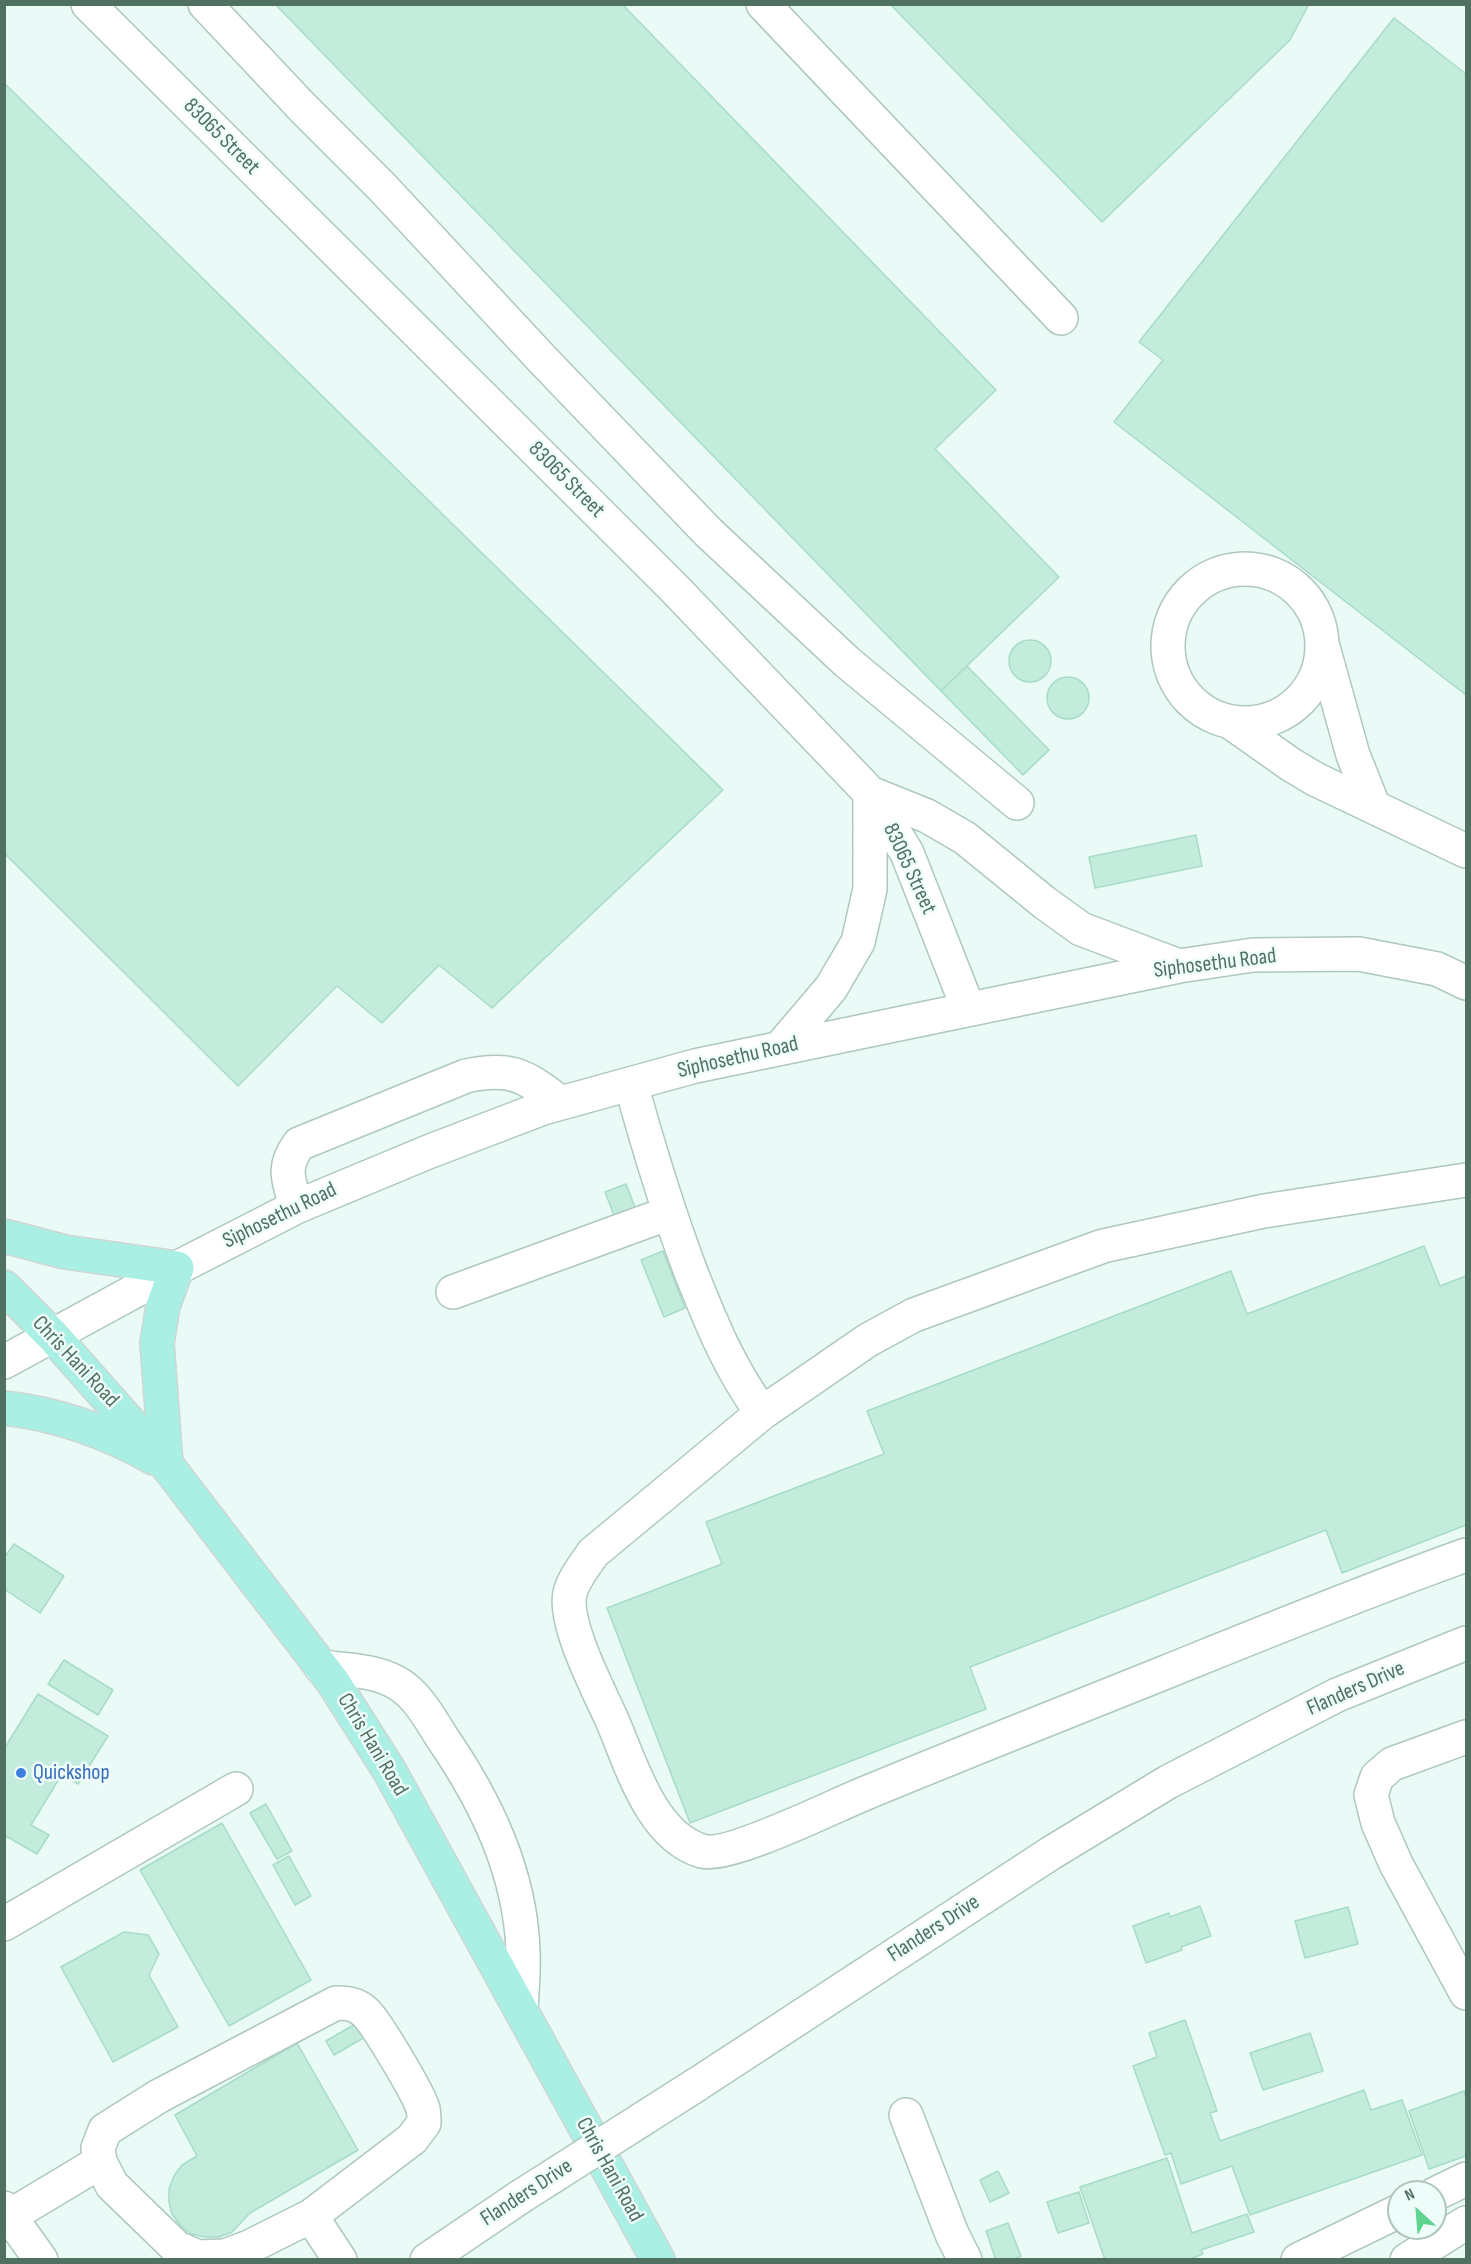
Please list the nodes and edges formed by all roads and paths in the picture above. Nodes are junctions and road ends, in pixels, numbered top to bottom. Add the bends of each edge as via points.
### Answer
1 (88, 4) edge
2 (205, 4) edge
3 (763, 4) edge
4 (1060, 318) dead end
5 (1323, 647) junction
6 (1232, 723) junction
7 (870, 793) junction
8 (1017, 803) dead end
9 (1372, 805) junction
10 (1467, 851) edge
11 (1179, 966) junction
12 (1467, 983) edge
13 (968, 1008) junction
14 (780, 1048) junction
15 (631, 1084) junction
16 (561, 1102) junction
17 (1467, 1180) edge
18 (296, 1207) junction
19 (669, 1213) junction
20 (4, 1236) edge
21 (177, 1268) junction
22 (4, 1287) edge
23 (453, 1292) dead end
24 (52, 1335) junction
25 (4, 1362) edge
26 (4, 1408) edge
27 (762, 1413) junction
28 (166, 1464) junction
29 (1467, 1555) edge
30 (1467, 1643) edge
31 (321, 1667) junction
32 (1467, 1737) edge
33 (236, 1789) dead end
34 (4, 1923) edge
35 (1458, 1960) edge
36 (1467, 1993) edge
37 (521, 2010) junction
38 (906, 2115) dead end
39 (100, 2162) junction
40 (1467, 2179) edge
41 (1447, 2188) edge
42 (7, 2212) edge
43 (311, 2216) junction
44 (1387, 2217) edge
45 (1467, 2223) edge
46 (37, 2258) edge
47 (340, 2259) edge
48 (427, 2259) edge
49 (658, 2259) edge
50 (965, 2259) edge
51 (1298, 2259) edge
52 (1407, 2259) edge

1 - 7 lane, 83065 Street via 674,587
2 - 8 lane via 708,531 848,662
3 - 4 lane
5 - 6 lane via 1320,669 1310,689 1295,705 1276,717 1255,723
5 - 6 lane via 1321,625 1312,605 1279,576 1258,569 1236,569 1195,586 1180,602 1171,622 1167,644 1170,666 1178,686 1193,704
5 - 9 lane via 1353,755
6 - 9 lane via 1315,779
7 - 11 lane via 927,816 965,838 1081,929
7 - 13 lane, 83065 Street via 907,853
7 - 14 lane via 870,889 858,942 831,988
9 - 10 lane
11 - 12 lane, Siphosethu Road via 1253,955 1359,954 1437,969
11 - 13 lane, Siphosethu Road
13 - 14 lane, Siphosethu Road
14 - 15 lane, Siphosethu Road
15 - 16 lane, Siphosethu Road
15 - 19 lane
16 - 18 lane, Siphosethu Road
16 - 18 lane via 528,1079 509,1072 466,1076 299,1144 289,1158 288,1174
17 - 27 lane via 1264,1211 1103,1246 914,1315 868,1340
18 - 21 lane, Siphosethu Road
19 - 23 lane
19 - 27 lane via 718,1341 740,1383
20 - 21 main road via 66,1252
21 - 24 lane, Siphosethu Road
21 - 28 main road via 163,1306 157,1343
22 - 24 main road, Chris Hani Road
24 - 25 lane, Siphosethu Road
24 - 28 main road, Chris Hani Road
26 - 28 main road via 88,1427
27 - 29 lane via 593,1553 569,1596 572,1623 583,1655 649,1804 666,1828 705,1852 724,1850 765,1835 1359,1594
28 - 31 main road, Chris Hani Road
30 - 48 lane, Flanders Drive, bridge via 1337,1695 1168,1782 1052,1853
31 - 37 main road, Chris Hani Road via 388,1770
31 - 37 lane via 378,1675 398,1684 419,1702 451,1751 495,1828 511,1873 521,1921
32 - 35 lane via 1392,1764 1377,1777 1371,1795 1378,1824 1396,1864
33 - 34 lane
35 - 36 lane
37 - 49 main road, Chris Hani Road
38 - 50 lane
39 - 42 lane
39 - 43 lane via 112,2185 177,2248 198,2257 225,2256
39 - 43 lane via 98,2148 105,2130 159,2096 336,2003 352,2003 366,2013 387,2044 423,2109 424,2123 412,2139
40 - 41 lane
42 - 46 lane
43 - 47 lane
44 - 51 lane
45 - 52 lane

